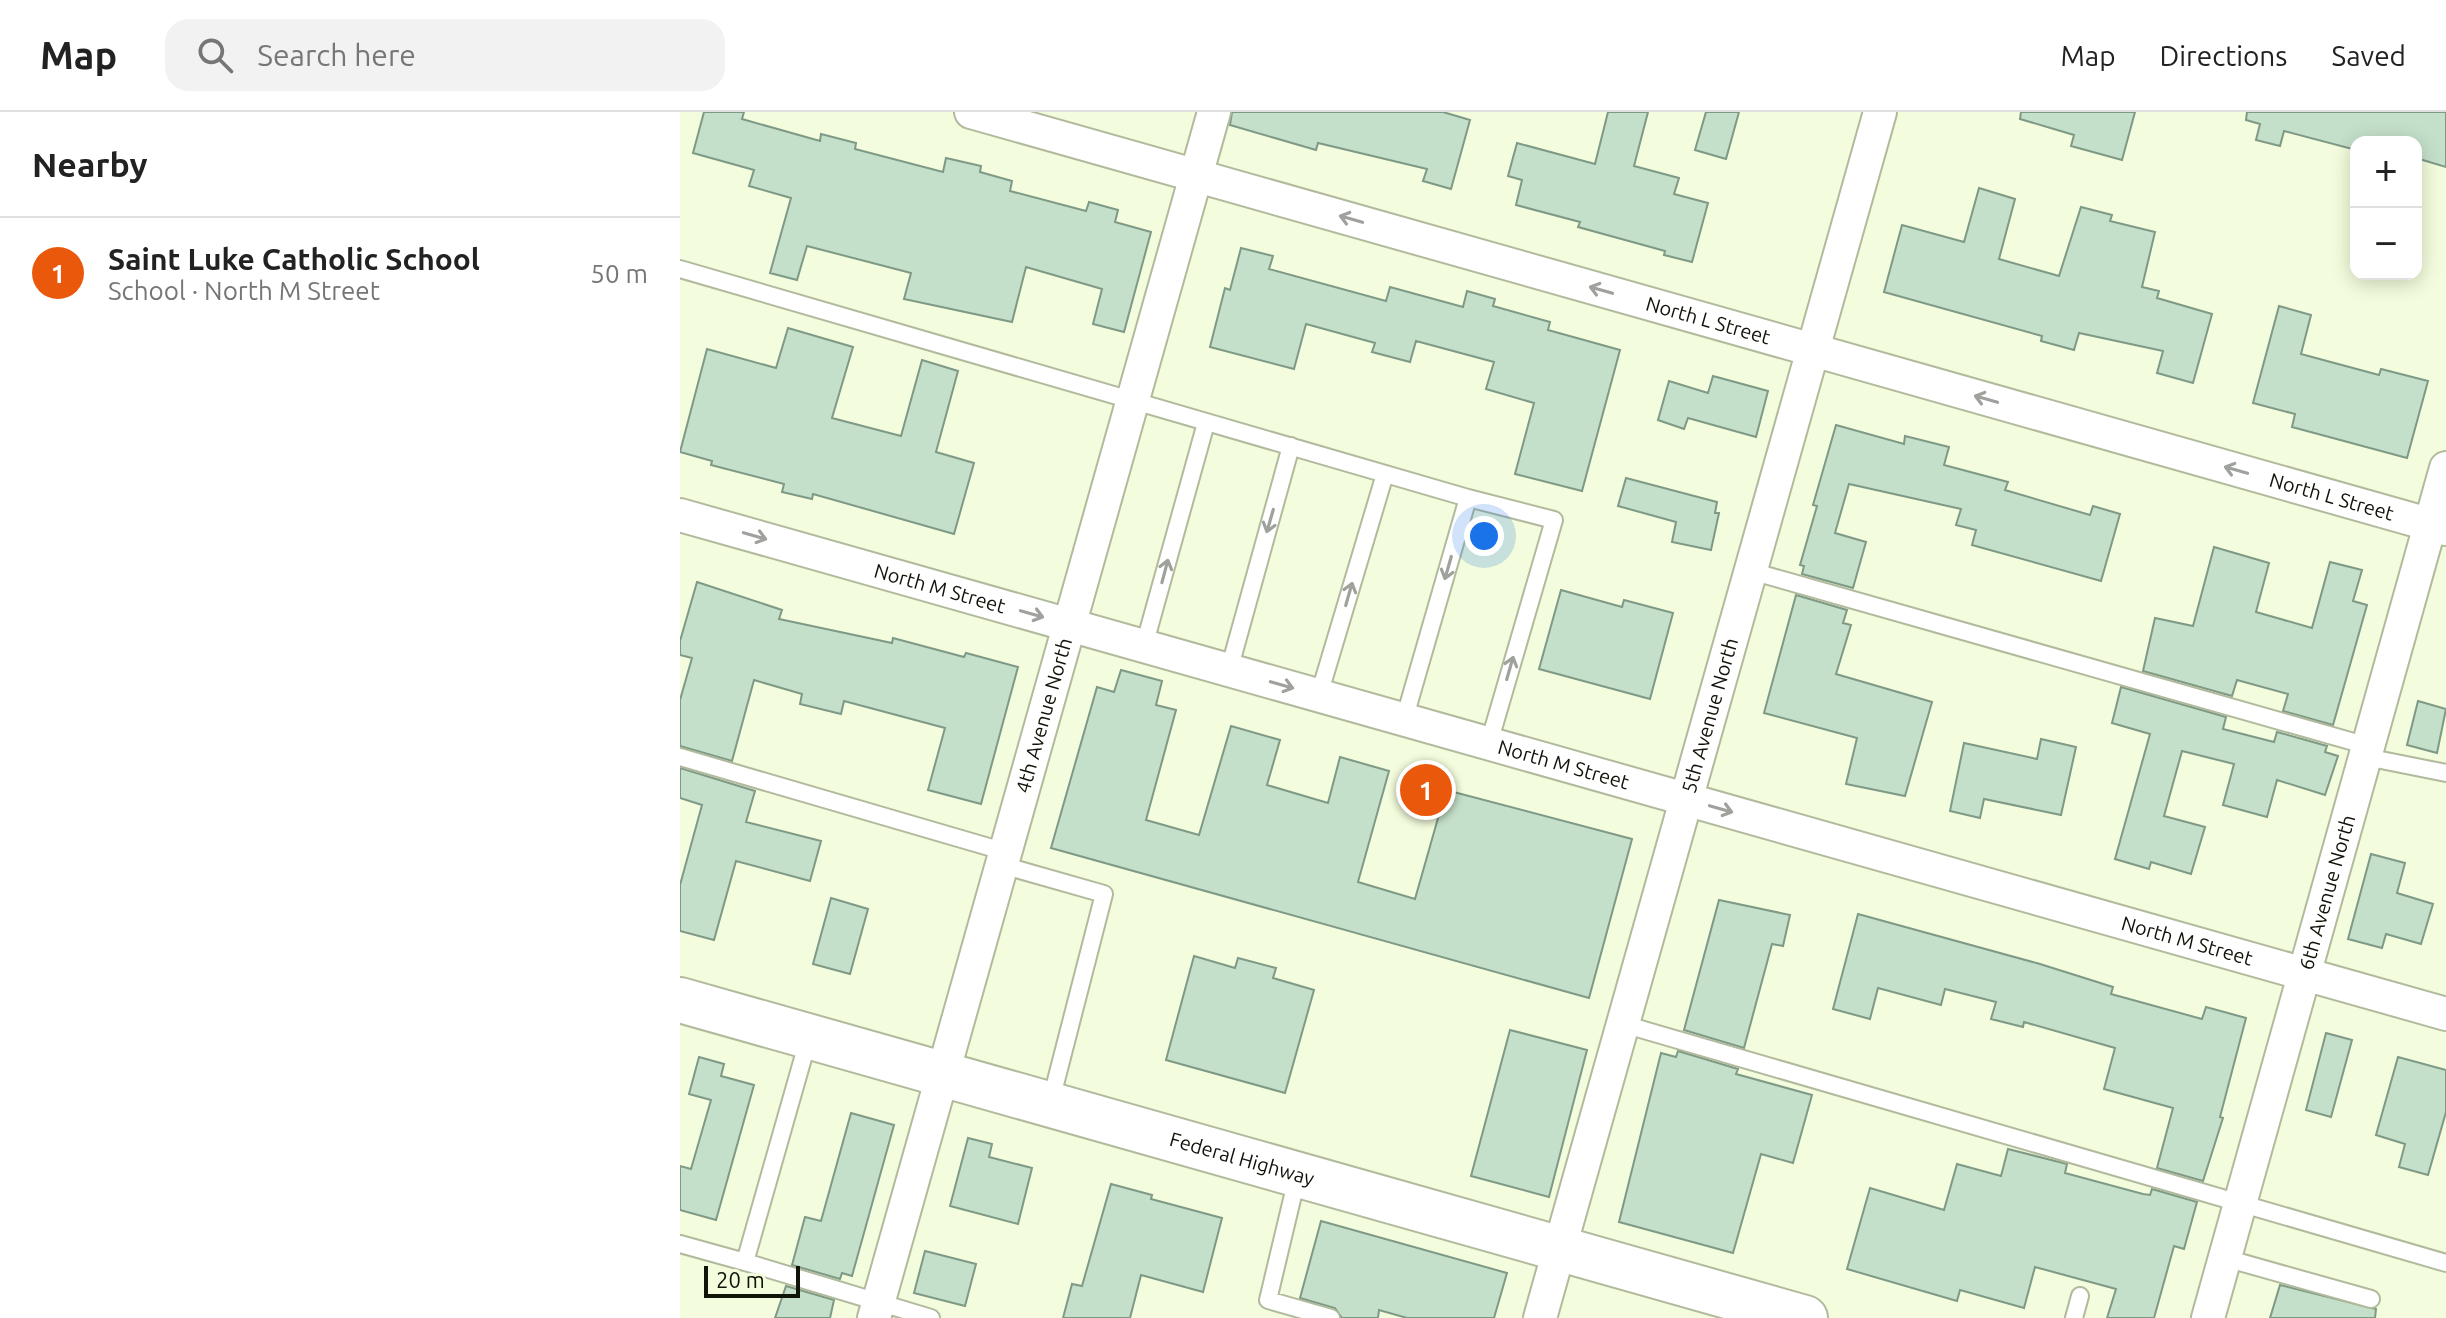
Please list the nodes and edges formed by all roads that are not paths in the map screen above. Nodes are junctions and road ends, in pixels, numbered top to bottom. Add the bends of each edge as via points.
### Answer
1 (971, 112) edge
2 (1214, 112) edge
3 (1872, 114) edge
4 (1196, 176) junction
5 (680, 269) edge
6 (1813, 350) junction
7 (1132, 399) junction
8 (1206, 423) junction
9 (1291, 446) junction
10 (2446, 468) edge
11 (1385, 474) junction
12 (1468, 498) junction
13 (680, 515) edge
14 (2439, 527) edge
15 (1751, 571) junction
16 (1069, 625) junction
17 (1144, 646) junction
18 (1229, 670) junction
19 (1319, 695) junction
20 (1404, 720) junction
21 (1489, 743) junction
22 (2367, 752) junction
23 (680, 757) edge
24 (2446, 773) edge
25 (1686, 799) junction
26 (1004, 859) junction
27 (2304, 974) junction
28 (680, 1000) edge
29 (2446, 1014) edge
30 (1623, 1024) junction
31 (809, 1036) junction
32 (944, 1073) junction
33 (1050, 1104) junction
34 (1299, 1174) junction
35 (2240, 1201) junction
36 (680, 1244) edge
37 (1560, 1248) junction
38 (2225, 1258) junction
39 (745, 1262) junction
40 (2446, 1263) edge
41 (2080, 1296) dead end
42 (2371, 1299) dead end
43 (876, 1309) edge
44 (931, 1318) edge
45 (1331, 1318) edge
46 (1540, 1318) edge
47 (1805, 1318) edge
48 (2074, 1318) edge
49 (2208, 1318) edge

1 - 4 street, North L Street
2 - 4 street, 4th Avenue North
3 - 6 street, 5th Avenue North
6 -> 4 street, North L Street
4 - 7 street, 4th Avenue North
5 - 7 lane
14 -> 6 street, North L Street
6 - 15 street, 5th Avenue North
7 - 8 lane
7 - 16 street, 4th Avenue North
8 - 9 lane
17 -> 8 lane
9 - 11 lane
9 -> 18 lane
10 - 14 street, 6th Avenue North
11 - 12 lane
19 -> 11 lane
12 -> 20 lane
21 -> 12 lane via 1554,520
13 -> 16 street, North M Street
14 - 22 street, 6th Avenue North
15 - 22 lane
15 - 25 street, 5th Avenue North
16 - 17 street, North M Street
16 - 26 street, 4th Avenue North
17 - 18 street, North M Street
18 -> 19 street, North M Street
19 - 20 street, North M Street
20 - 21 street, North M Street
21 - 25 street, North M Street
22 - 24 lane
22 - 27 street, 6th Avenue North
23 - 26 lane
25 -> 27 street, North M Street
25 - 30 street, 5th Avenue North
26 - 32 street, 4th Avenue North
26 - 33 lane via 1104,894
27 - 29 street, North M Street
27 - 35 street, 6th Avenue North
28 - 31 main road, Federal Highway
30 - 35 lane
30 - 37 street, 5th Avenue North
31 - 32 main road, Federal Highway
31 - 39 lane
32 - 33 main road, Federal Highway
32 - 43 street, 4th Avenue North
33 - 34 main road, Federal Highway
34 - 37 main road, Federal Highway
34 - 45 lane via 1268,1300
35 - 38 street, 6th Avenue North
35 - 40 lane
36 - 39 lane
37 - 46 street, 5th Avenue North
37 - 47 main road, Federal Highway
38 - 42 lane
38 - 49 street, 6th Avenue North
39 - 43 lane
41 - 48 lane
43 - 44 lane

